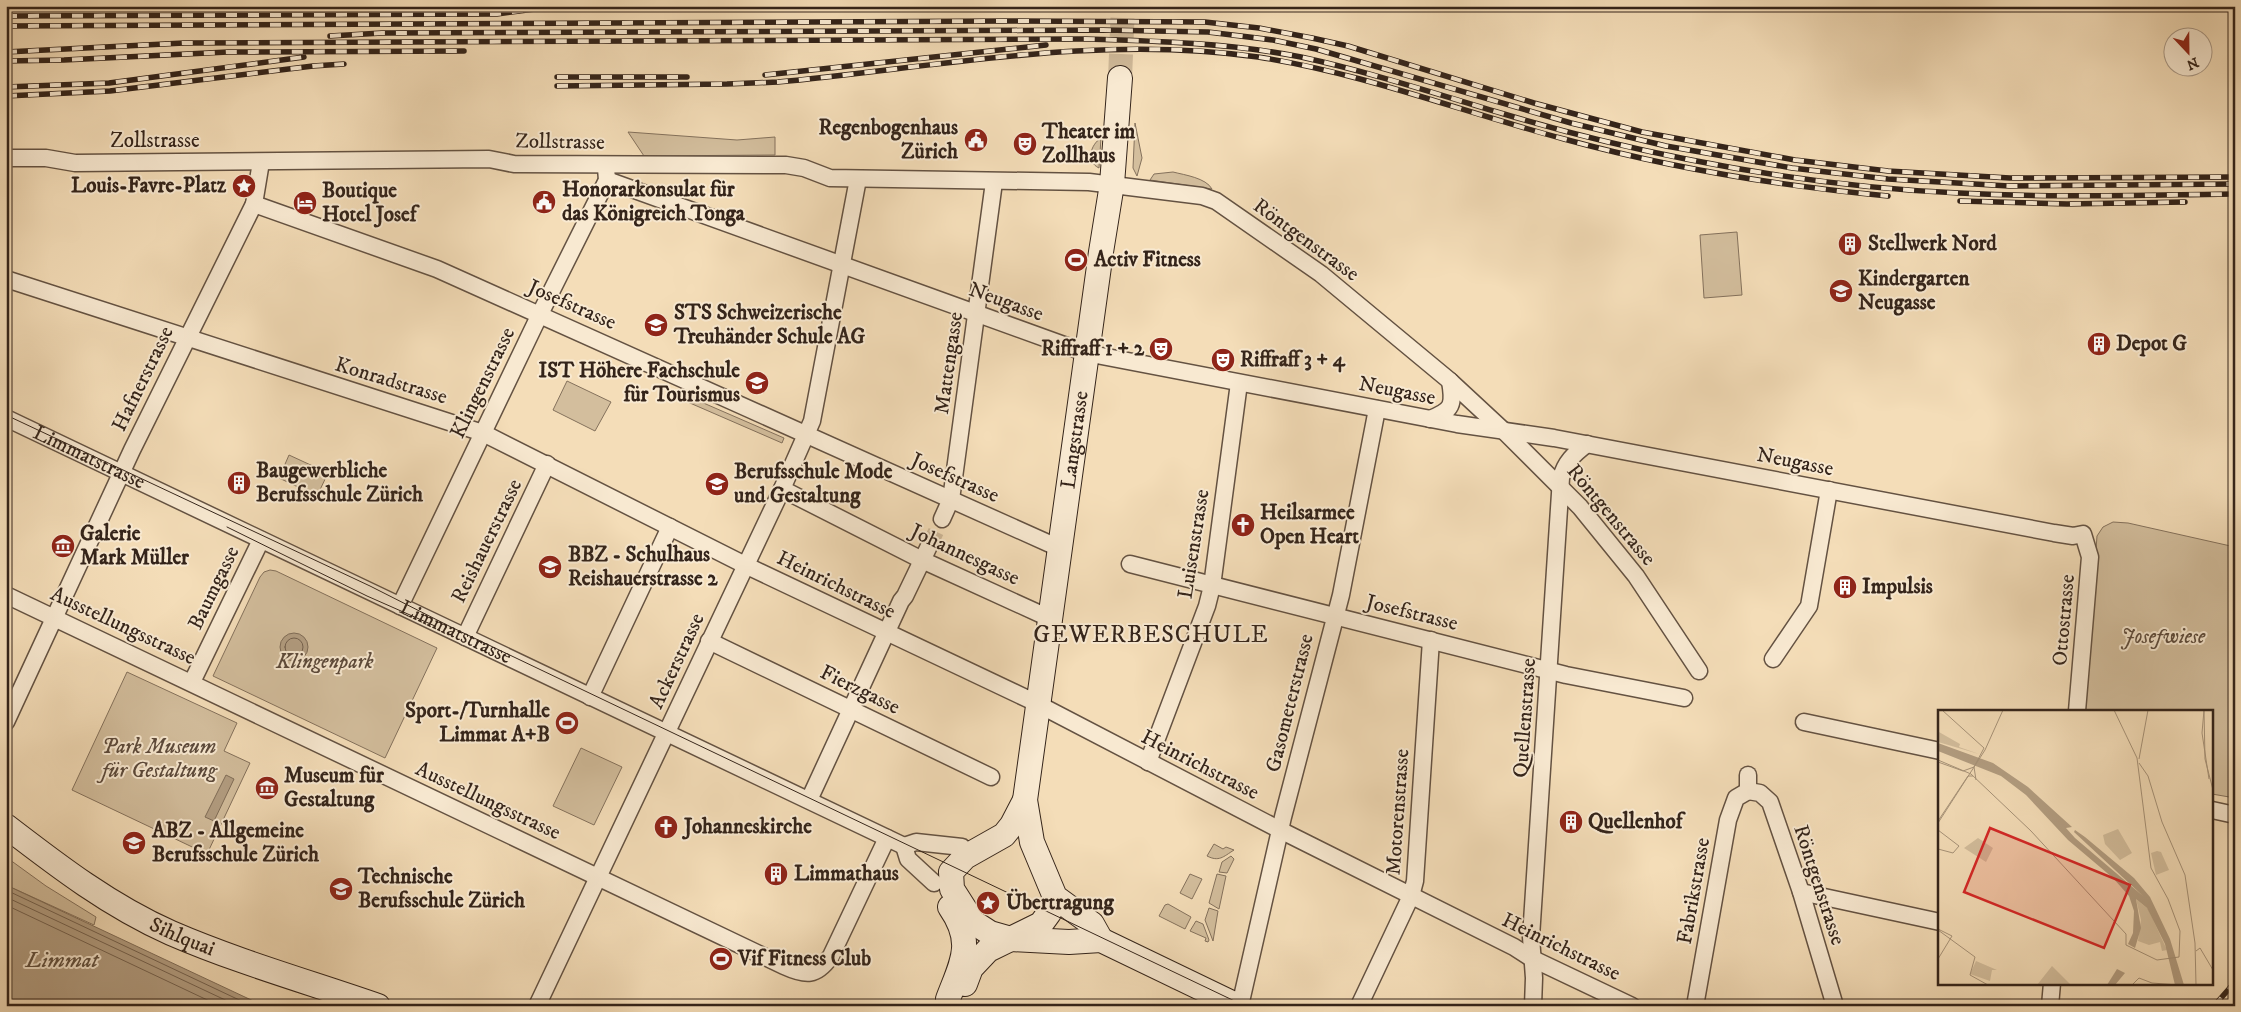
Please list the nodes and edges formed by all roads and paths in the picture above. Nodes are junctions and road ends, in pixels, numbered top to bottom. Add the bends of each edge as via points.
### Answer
1 (1120, 78) tunnel mouth
2 (6, 158) edge
3 (261, 162) junction
4 (606, 172) junction
5 (858, 179) junction
6 (994, 182) junction
7 (1112, 184) junction
8 (254, 204) junction
9 (843, 266) junction
10 (6, 278) edge
11 (540, 314) junction
12 (977, 314) junction
13 (188, 337) junction
14 (1086, 354) junction
15 (1450, 381) junction
16 (1239, 383) junction
17 (1377, 409) junction
18 (6, 418) edge
19 (1430, 419) junction
20 (1505, 432) junction
21 (483, 433) junction
22 (807, 434) junction
23 (1587, 444) junction
24 (547, 464) junction
25 (121, 473) junction
26 (1562, 488) junction
27 (782, 489) junction
28 (1829, 490) junction
29 (951, 499) junction
30 (942, 519) tunnel mouth
31 (670, 527) junction
32 (2083, 534) joint
33 (261, 540) junction
34 (1059, 548) junction
35 (926, 553) junction
36 (1130, 564) dead end
37 (745, 565) junction
38 (1212, 586) junction
39 (6, 595) edge
40 (400, 606) junction
41 (1334, 615) junction
42 (55, 618) junction
43 (1050, 618) junction
44 (887, 632) junction
45 (465, 637) junction
46 (1432, 640) junction
47 (710, 641) junction
48 (1773, 659) dead end
49 (1549, 670) junction
50 (1699, 671) dead end
51 (192, 682) junction
52 (590, 697) junction
53 (1684, 698) dead end
54 (1038, 704) junction
55 (852, 709) junction
56 (2077, 710) edge
57 (6, 722) edge
58 (1804, 722) dead end
59 (666, 733) junction
60 (1938, 751) edge
61 (1148, 762) junction
62 (991, 777) dead end
63 (1748, 783) joint
64 (809, 800) junction
65 (1025, 800) junction
66 (2214, 810) edge
67 (2235, 815) edge
68 (6, 826) edge
69 (1280, 830) junction
70 (887, 838) junction
71 (987, 843) junction
72 (904, 846) junction
73 (962, 846) junction
74 (598, 876) junction
75 (934, 883) junction
76 (1801, 892) junction
77 (1411, 896) junction
78 (1055, 897) junction
79 (1938, 922) edge
80 (1011, 939) junction
81 (1101, 940) junction
82 (1531, 958) junction
83 (2052, 984) edge
84 (378, 1006) edge
85 (538, 1006) edge
86 (948, 1006) edge
87 (954, 1006) edge
88 (1239, 1006) edge
89 (1359, 1006) edge
90 (1533, 1006) edge
91 (1632, 1006) edge
92 (1695, 1006) edge
93 (1835, 1006) edge
94 (2050, 1006) edge

1 - 7 street, Langstrasse
2 - 3 street, Zollstrasse via 46,158 75,163
3 - 4 street, Zollstrasse via 489,159
3 - 8 street, Hafnerstrasse
4 - 5 street, Zollstrasse via 786,165 830,178
4 - 9 street, Neugasse
4 - 11 street, Klingenstrasse
5 - 6 street, Zollstrasse
5 - 9 street, Ackerstrasse
6 - 7 street, Zollstrasse
6 - 12 street, Mattengasse
7 - 14 street, Langstrasse
7 - 15 street, Röntgenstrasse via 1202,196 1216,201 1321,274
8 - 11 street, Josefstrasse via 427,265
8 - 13 street, Hafnerstrasse
9 - 12 street, Neugasse
9 - 22 street, Ackerstrasse via 819,393
10 - 13 street, Konradstrasse
11 - 21 street, Klingenstrasse
11 - 22 street, Josefstrasse
12 - 14 street, Neugasse
12 - 29 street, Mattengasse
13 - 21 street, Konradstrasse
13 - 25 street, Hafnerstrasse
14 - 16 street, Neugasse
14 - 34 street, Langstrasse
15 - 19 street via 1452,403 1449,410
15 - 20 street, Röntgenstrasse
16 - 17 street, Neugasse
16 - 38 street, Luisenstrasse
17 - 19 street, Neugasse
17 - 41 street, Gasometerstrasse via 1341,595
18 - 25 street, Limmatstrasse
19 - 20 street, Neugasse
20 - 23 street, Neugasse
20 - 26 street, Röntgenstrasse
21 - 24 street, Konradstrasse
21 - 40 street, Klingenstrasse
22 - 27 street, Ackerstrasse
22 - 29 street, Josefstrasse
23 - 26 street, Quellenstrasse via 1570,458 1564,468
23 - 28 street, Neugasse
24 - 31 street, Konradstrasse
24 - 45 street, Reishauerstrasse
25 - 33 street, Limmatstrasse
25 - 42 street, Hafnerstrasse
26 - 49 street, Quellenstrasse
26 - 50 street, Röntgenstrasse via 1636,576
27 - 35 street, Johannesgasse via 854,525
27 - 37 street, Ackerstrasse
28 - 32 street, Neugasse via 2054,533
28 - 48 street via 1809,606
29 - 30 street, Mattengasse
29 - 34 street, Josefstrasse
31 - 37 street, Konradstrasse
31 - 52 street
32 - 56 street, Ottostrasse via 2090,557
33 - 40 street, Limmatstrasse
33 - 51 street, Baumgasse
34 - 43 street, Langstrasse
35 - 43 street, Johannesgasse
35 - 44 street
36 - 38 street, Josefstrasse
37 - 44 street, Heinrichstrasse
37 - 47 street, Ackerstrasse
38 - 41 street, Josefstrasse
38 - 61 street, Luisenstrasse
39 - 42 street, Ausstellungsstrasse
40 - 45 street, Limmatstrasse
41 - 46 street, Josefstrasse
41 - 69 street, Gasometerstrasse
42 - 51 street, Ausstellungsstrasse
42 - 57 street, Hafnerstrasse
43 - 54 street, Langstrasse
44 - 54 street, Heinrichstrasse
44 - 55 street
45 - 52 street, Limmatstrasse
46 - 49 street, Josefstrasse
46 - 77 street, Motorenstrasse via 1416,875
47 - 55 street, Fierzgasse
47 - 59 street, Ackerstrasse
49 - 53 street, Josefstrasse
49 - 82 street, Quellenstrasse
51 - 74 street, Ausstellungsstrasse
52 - 59 street, Limmatstrasse
54 - 61 street, Heinrichstrasse
54 - 65 street, Langstrasse
55 - 62 street, Fierzgasse
55 - 64 street
58 - 60 street
59 - 64 street, Limmatstrasse
59 - 74 street, Ackerstrasse
61 - 69 street, Heinrichstrasse
63 - 76 street, Röntgenstrasse via 1770,802
63 - 92 street, Fabrikstrasse via 1736,798 1728,820
64 - 70 street, Limmatstrasse
65 - 71 street via 1004,835
65 - 78 street via 1032,842
66 - 67 street
68 - 84 street, Sihlquai via 85,885 170,933
69 - 77 street, Heinrichstrasse
69 - 88 street, Gasometerstrasse
70 - 72 street, Limmatstrasse
70 - 74 street, Ausstellungsstrasse via 831,956 824,966 804,974
71 - 73 street
71 - 80 street via 953,867 951,885 973,922 990,933
72 - 73 street via 916,842
72 - 75 street via 908,859
73 - 75 street via 944,857 934,872
74 - 85 street, Ackerstrasse
75 - 86 street via 962,926 964,939 964,952
76 - 79 street
76 - 93 street, Röntgenstrasse
77 - 82 street, Heinrichstrasse
77 - 89 street, Motorenstrasse
78 - 80 street via 1049,913 1040,924
78 - 81 street via 1092,924
80 - 81 street
80 - 87 street via 988,950 977,960
81 - 88 street
82 - 90 street, Quellenstrasse
82 - 91 street, Heinrichstrasse
83 - 94 street

